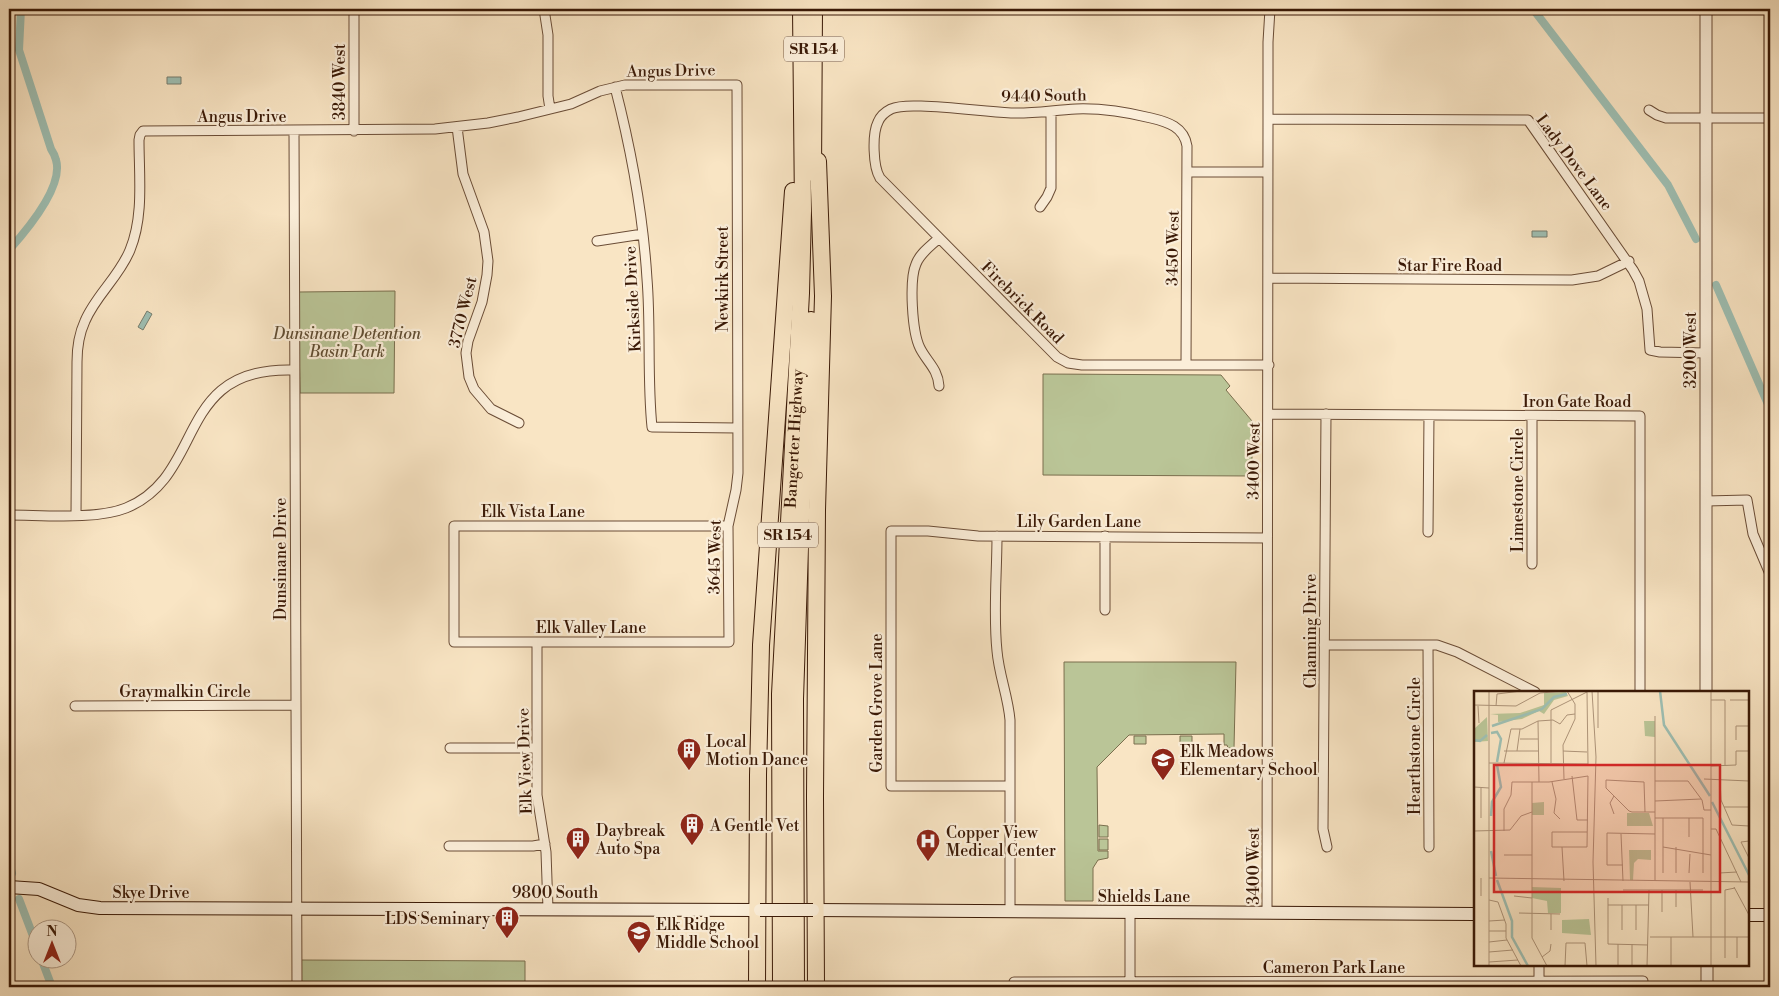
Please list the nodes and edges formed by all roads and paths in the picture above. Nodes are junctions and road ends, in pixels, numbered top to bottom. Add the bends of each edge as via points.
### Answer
1 (354, 9) edge
2 (544, 9) edge
3 (801, 9) edge
4 (814, 9) edge
5 (1270, 9) edge
6 (1706, 9) edge
7 (736, 85) joint
8 (808, 86) junction
9 (615, 87) junction
10 (550, 109) junction
11 (1649, 110) dead end
12 (1051, 112) junction
13 (1706, 118) junction
14 (1770, 118) edge
15 (1268, 119) junction
16 (878, 122) joint
17 (457, 128) junction
18 (294, 130) junction
19 (354, 131) junction
20 (1182, 132) joint
21 (1188, 172) junction
22 (1268, 172) junction
23 (1040, 207) dead end
24 (643, 234) junction
25 (939, 238) junction
26 (597, 241) dead end
27 (1629, 261) junction
28 (1268, 278) junction
29 (1706, 353) junction
30 (1186, 365) junction
31 (1269, 365) junction
32 (294, 370) junction
33 (939, 386) dead end
34 (1269, 414) junction
35 (1326, 414) junction
36 (1429, 415) junction
37 (1532, 416) junction
38 (519, 423) dead end
39 (738, 428) junction
40 (738, 473) joint
41 (1706, 501) junction
42 (9, 515) edge
43 (76, 515) junction
44 (728, 526) junction
45 (891, 531) joint
46 (1428, 532) dead end
47 (997, 536) junction
48 (1105, 536) junction
49 (1267, 538) junction
50 (1532, 564) dead end
51 (1770, 574) edge
52 (1105, 610) dead end
53 (454, 642) joint
54 (537, 642) junction
55 (729, 642) joint
56 (1324, 645) junction
57 (1428, 645) junction
58 (1533, 691) edge
59 (1640, 691) edge
60 (1706, 691) edge
61 (295, 705) junction
62 (75, 706) dead end
63 (450, 748) dead end
64 (537, 748) junction
65 (1010, 786) junction
66 (545, 844) junction
67 (449, 846) dead end
68 (1327, 847) dead end
69 (1429, 847) dead end
70 (9, 886) edge
71 (297, 909) junction
72 (548, 909) junction
73 (758, 910) junction
74 (815, 910) junction
75 (1010, 912) junction
76 (1130, 912) junction
77 (1267, 913) junction
78 (1474, 914) edge
79 (1770, 915) edge
80 (1749, 916) edge
81 (1539, 966) edge
82 (1707, 966) edge
83 (1014, 982) dead end
84 (1130, 982) junction
85 (1643, 982) dead end
86 (1539, 984) edge
87 (1214, 985) edge
88 (1324, 985) edge
89 (1431, 985) edge
90 (297, 987) edge
91 (757, 987) edge
92 (781, 987) edge
93 (796, 987) edge
94 (816, 987) edge
95 (1707, 987) edge

1 - 19 street, 3840 West
2 - 10 street
3 - 8 highway, Bangerter Highway / SR 154
4 - 8 highway, Bangerter Highway / SR 154
5 - 15 street, 3400 West
6 - 13 street, 3200 West
7 - 9 street, Angus Drive via 635,84
7 - 39 street, Newkirk Street
8 - 73 highway via 762,636
8 - 74 highway via 823,296 817,520
8 - 92 highway, Bangerter Highway / SR 154 via 801,293 780,694
8 - 93 highway, Bangerter Highway / SR 154 via 811,352 795,699
9 - 10 street, Angus Drive
9 - 24 street, Kirkside Drive
10 - 17 street, Angus Drive
11 - 13 street via 1666,118
12 - 16 street, 9440 South via 902,106 887,111
12 - 20 street, 9440 South via 1088,109 1127,112 1172,124
12 - 23 street via 1051,188
13 - 14 street
13 - 29 street, 3200 West
15 - 22 street, 3400 West
15 - 27 street, Lady Dove Lane via 1528,120
16 - 25 street, Firebrick Road via 875,164 878,175
17 - 19 street, Angus Drive
17 - 38 street, 3770 West via 463,174 484,232 488,261 485,290 468,341 469,377 491,409
18 - 19 street, Angus Drive
18 - 32 street, Dunsinane Drive
18 - 43 street, Angus Drive via 143,131 140,135 139,208 135,235 124,263 89,312 78,342
20 - 21 street, 3450 West via 1187,146
21 - 22 street
21 - 30 street, 3450 West
22 - 28 street, 3400 West
24 - 26 street
24 - 39 street, Kirkside Drive via 652,427
25 - 30 street, Firebrick Road via 1062,360 1082,365
25 - 33 street via 915,266 913,316 917,341 936,371
27 - 28 street, Star Fire Road via 1607,273 1581,280
27 - 29 street, Lady Dove Lane via 1644,295 1650,350
28 - 31 street, 3400 West
29 - 41 street, 3200 West
30 - 31 street, Firebrick Road
31 - 34 street, 3400 West
32 - 43 street via 257,373 226,386 205,406 169,474 151,493 118,510
32 - 61 street, Dunsinane Drive
34 - 35 street, Iron Gate Road
34 - 49 street, 3400 West
35 - 36 street, Iron Gate Road
35 - 56 street, Channing Drive
36 - 37 street, Iron Gate Road
36 - 46 street
37 - 50 street, Limestone Circle
37 - 59 street, Iron Gate Road via 1640,416
39 - 40 street, Newkirk Street
40 - 44 street, 3645 West
41 - 51 street via 1747,500 1753,534
41 - 60 street, 3200 West
42 - 43 street
44 - 53 street, Elk Vista Lane via 454,526
44 - 55 street, 3645 West
45 - 47 street, Lily Garden Lane
45 - 65 street, Garden Grove Lane via 891,786
47 - 48 street, Lily Garden Lane
47 - 65 street via 996,643 1009,708
48 - 49 street, Lily Garden Lane
48 - 52 street
49 - 77 street, 3400 West
53 - 54 street, Elk Valley Lane
54 - 55 street, Elk Valley Lane
54 - 64 street, Elk View Drive
56 - 57 street
56 - 68 street, Channing Drive via 1323,829
57 - 58 street via 1452,650
57 - 69 street, Hearthstone Circle
61 - 62 street, Graymalkin Circle
61 - 71 street, Dunsinane Drive
63 - 64 street
64 - 66 street, Elk View Drive via 538,808
65 - 75 street
66 - 67 street
66 - 72 street, Elk View Drive
70 - 71 main road, Skye Drive via 39,889 93,908
71 - 72 main road, 9800 South
71 - 90 street, Dunsinane Drive
72 - 73 main road, 9800 South
73 - 74 main road, 9800 South, bridge
73 - 91 highway
74 - 75 main road, Shields Lane
74 - 94 highway
75 - 76 main road, Shields Lane
76 - 77 main road, Shields Lane
76 - 84 street
77 - 78 main road, Shields Lane
79 - 80 main road
81 - 86 street
82 - 95 street
83 - 84 street, Cameron Park Lane
84 - 87 street, Cameron Park Lane
85 - 86 street, Cameron Park Lane
86 - 89 street, Cameron Park Lane
87 - 88 street, Cameron Park Lane
88 - 89 street, Cameron Park Lane

